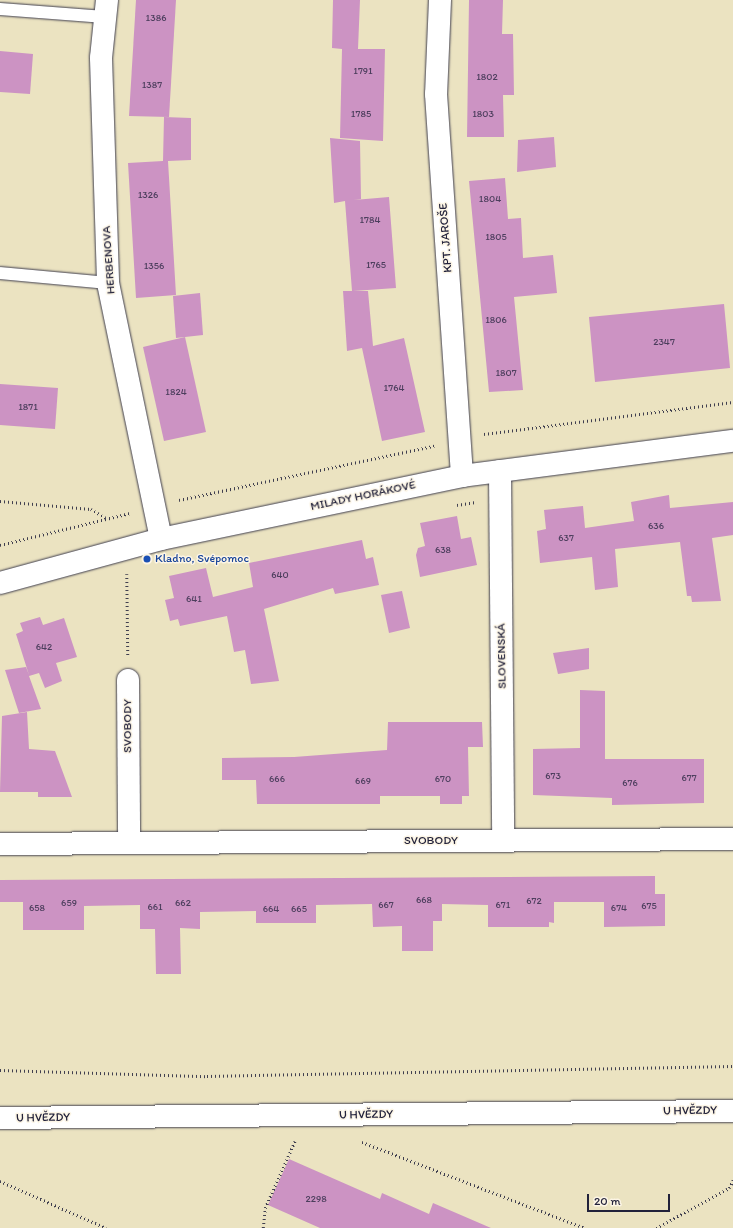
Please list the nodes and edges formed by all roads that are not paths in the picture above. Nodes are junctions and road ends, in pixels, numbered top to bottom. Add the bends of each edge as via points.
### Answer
1 (440, 0) edge
2 (106, 8) edge
3 (0, 9) edge
4 (0, 274) edge
5 (108, 283) junction
6 (733, 441) edge
7 (500, 471) junction
8 (462, 476) junction
9 (161, 538) junction
10 (0, 583) edge
11 (128, 680) road end
12 (733, 839) edge
13 (503, 840) junction
14 (129, 843) junction
15 (0, 844) edge
16 (733, 1111) edge
17 (0, 1118) edge

1 - 8 street, KPT. JAROŠE via 436,94
2 - 3 lane
2 - 5 street, HERBENOVA via 101,58
4 - 5 lane
5 - 9 street, HERBENOVA
6 - 7 street, MILADY HORÁKOVÉ
7 - 8 street, MILADY HORÁKOVÉ
7 - 13 street, SLOVENSKÁ
8 - 9 street, MILADY HORÁKOVÉ
9 - 10 street, MILADY HORÁKOVÉ
11 - 14 street, SVOBODY
12 - 13 street, SVOBODY
13 - 14 street, SVOBODY
14 - 15 street, SVOBODY
16 - 17 street, U HVĚZDY

